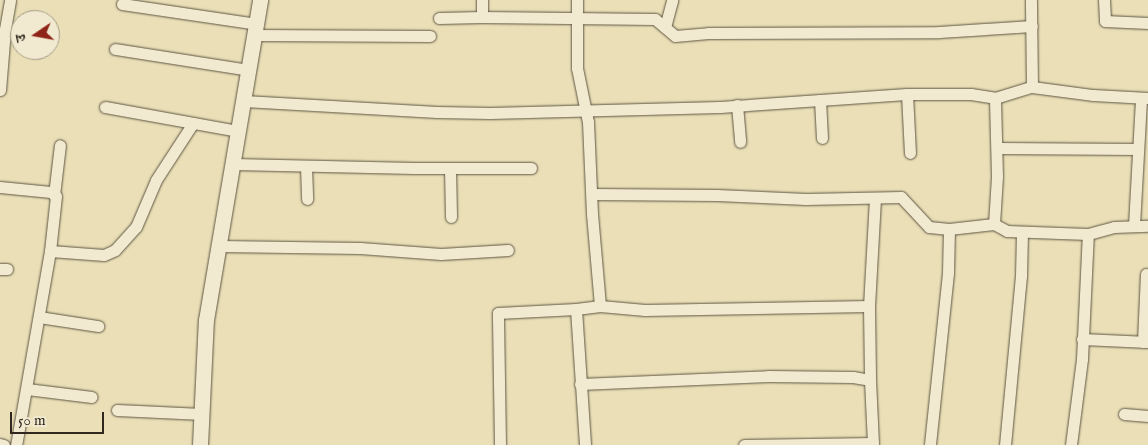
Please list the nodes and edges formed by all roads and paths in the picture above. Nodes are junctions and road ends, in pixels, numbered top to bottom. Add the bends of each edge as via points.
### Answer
1 (10, 0) edge
2 (260, 0) edge
3 (482, 0) edge
4 (577, 0) edge
5 (672, 0) edge
6 (1031, 0) edge
7 (1104, 0) edge
8 (122, 4) dead end
9 (482, 17) junction
10 (439, 18) dead end
11 (576, 18) junction
12 (1148, 22) edge
13 (1032, 26) junction
14 (665, 27) junction
15 (256, 30) junction
16 (430, 36) dead end
17 (115, 49) dead end
18 (249, 70) junction
19 (1032, 87) junction
20 (0, 90) edge
21 (907, 94) junction
22 (995, 98) junction
23 (1145, 98) edge
24 (820, 100) junction
25 (244, 101) junction
26 (737, 105) junction
27 (105, 107) dead end
28 (586, 110) junction
29 (193, 123) junction
30 (240, 131) junction
31 (822, 138) dead end
32 (740, 142) dead end
33 (60, 145) dead end
34 (997, 148) junction
35 (1138, 149) junction
36 (910, 153) dead end
37 (233, 164) junction
38 (306, 166) junction
39 (450, 168) junction
40 (531, 168) dead end
41 (1143, 179) edge
42 (0, 187) edge
43 (592, 194) junction
44 (54, 195) junction
45 (875, 198) junction
46 (307, 199) dead end
47 (451, 218) dead end
48 (994, 224) junction
49 (1134, 225) junction
50 (1148, 226) edge
51 (949, 229) junction
52 (1022, 232) junction
53 (1088, 234) junction
54 (219, 246) junction
55 (508, 250) dead end
56 (50, 251) junction
57 (1146, 274) dead end
58 (600, 306) junction
59 (869, 306) junction
60 (576, 309) junction
61 (39, 317) junction
62 (98, 326) dead end
63 (1082, 338) junction
64 (1145, 342) edge
65 (870, 380) junction
66 (580, 384) junction
67 (27, 389) junction
68 (92, 397) dead end
69 (118, 410) dead end
70 (202, 414) junction
71 (1124, 414) dead end
72 (1148, 416) edge
73 (0, 444) edge
74 (744, 444) edge
75 (4, 445) edge
76 (16, 445) edge
77 (200, 445) edge
78 (500, 445) edge
79 (585, 445) edge
80 (930, 445) edge
81 (1005, 445) edge
82 (1071, 445) edge

1 - 20 street
2 - 15 street
3 - 9 street
4 - 11 street
5 - 14 street
6 - 13 street
7 - 12 street via 1106,21
8 - 15 street
9 - 10 street
9 - 11 street
11 - 14 street via 655,19
11 - 28 street via 577,68
13 - 14 street via 939,32 708,33 676,36
13 - 19 street
15 - 16 street
15 - 18 street
17 - 18 street
18 - 25 street
19 - 22 street
19 - 23 street
21 - 22 street via 971,94
21 - 24 street
21 - 36 street
22 - 34 street
23 - 35 street
24 - 26 street
24 - 31 street
25 - 28 street via 437,112
25 - 30 street
26 - 28 street
26 - 32 street
27 - 29 street
28 - 43 street
29 - 30 street
29 - 56 street via 156,180 136,227 115,250 104,255
30 - 37 street
33 - 44 street
34 - 35 street
34 - 48 street
35 - 41 street
37 - 38 street
37 - 54 street
38 - 39 street
38 - 46 street
39 - 40 street
39 - 47 street
41 - 49 street
42 - 44 street via 51,192
43 - 45 street
43 - 58 street
44 - 56 street via 56,203
45 - 51 street via 901,197 929,227
45 - 59 street
48 - 51 street
48 - 52 street via 1007,231
49 - 50 street
49 - 53 street
51 - 80 street via 948,273
52 - 53 street
52 - 81 street via 1021,276
53 - 63 street
54 - 55 street via 360,248 459,254
54 - 70 street via 206,320
56 - 61 street
57 - 64 street
58 - 59 street via 646,310
58 - 60 street
59 - 65 street
60 - 66 street
60 - 78 street via 498,313
61 - 62 street
61 - 67 street
63 - 64 street
63 - 82 street
65 - 66 street via 758,376
65 - 74 street via 873,443
66 - 79 street
67 - 68 street
67 - 76 street
69 - 70 street
70 - 77 street
71 - 72 street
73 - 75 street

